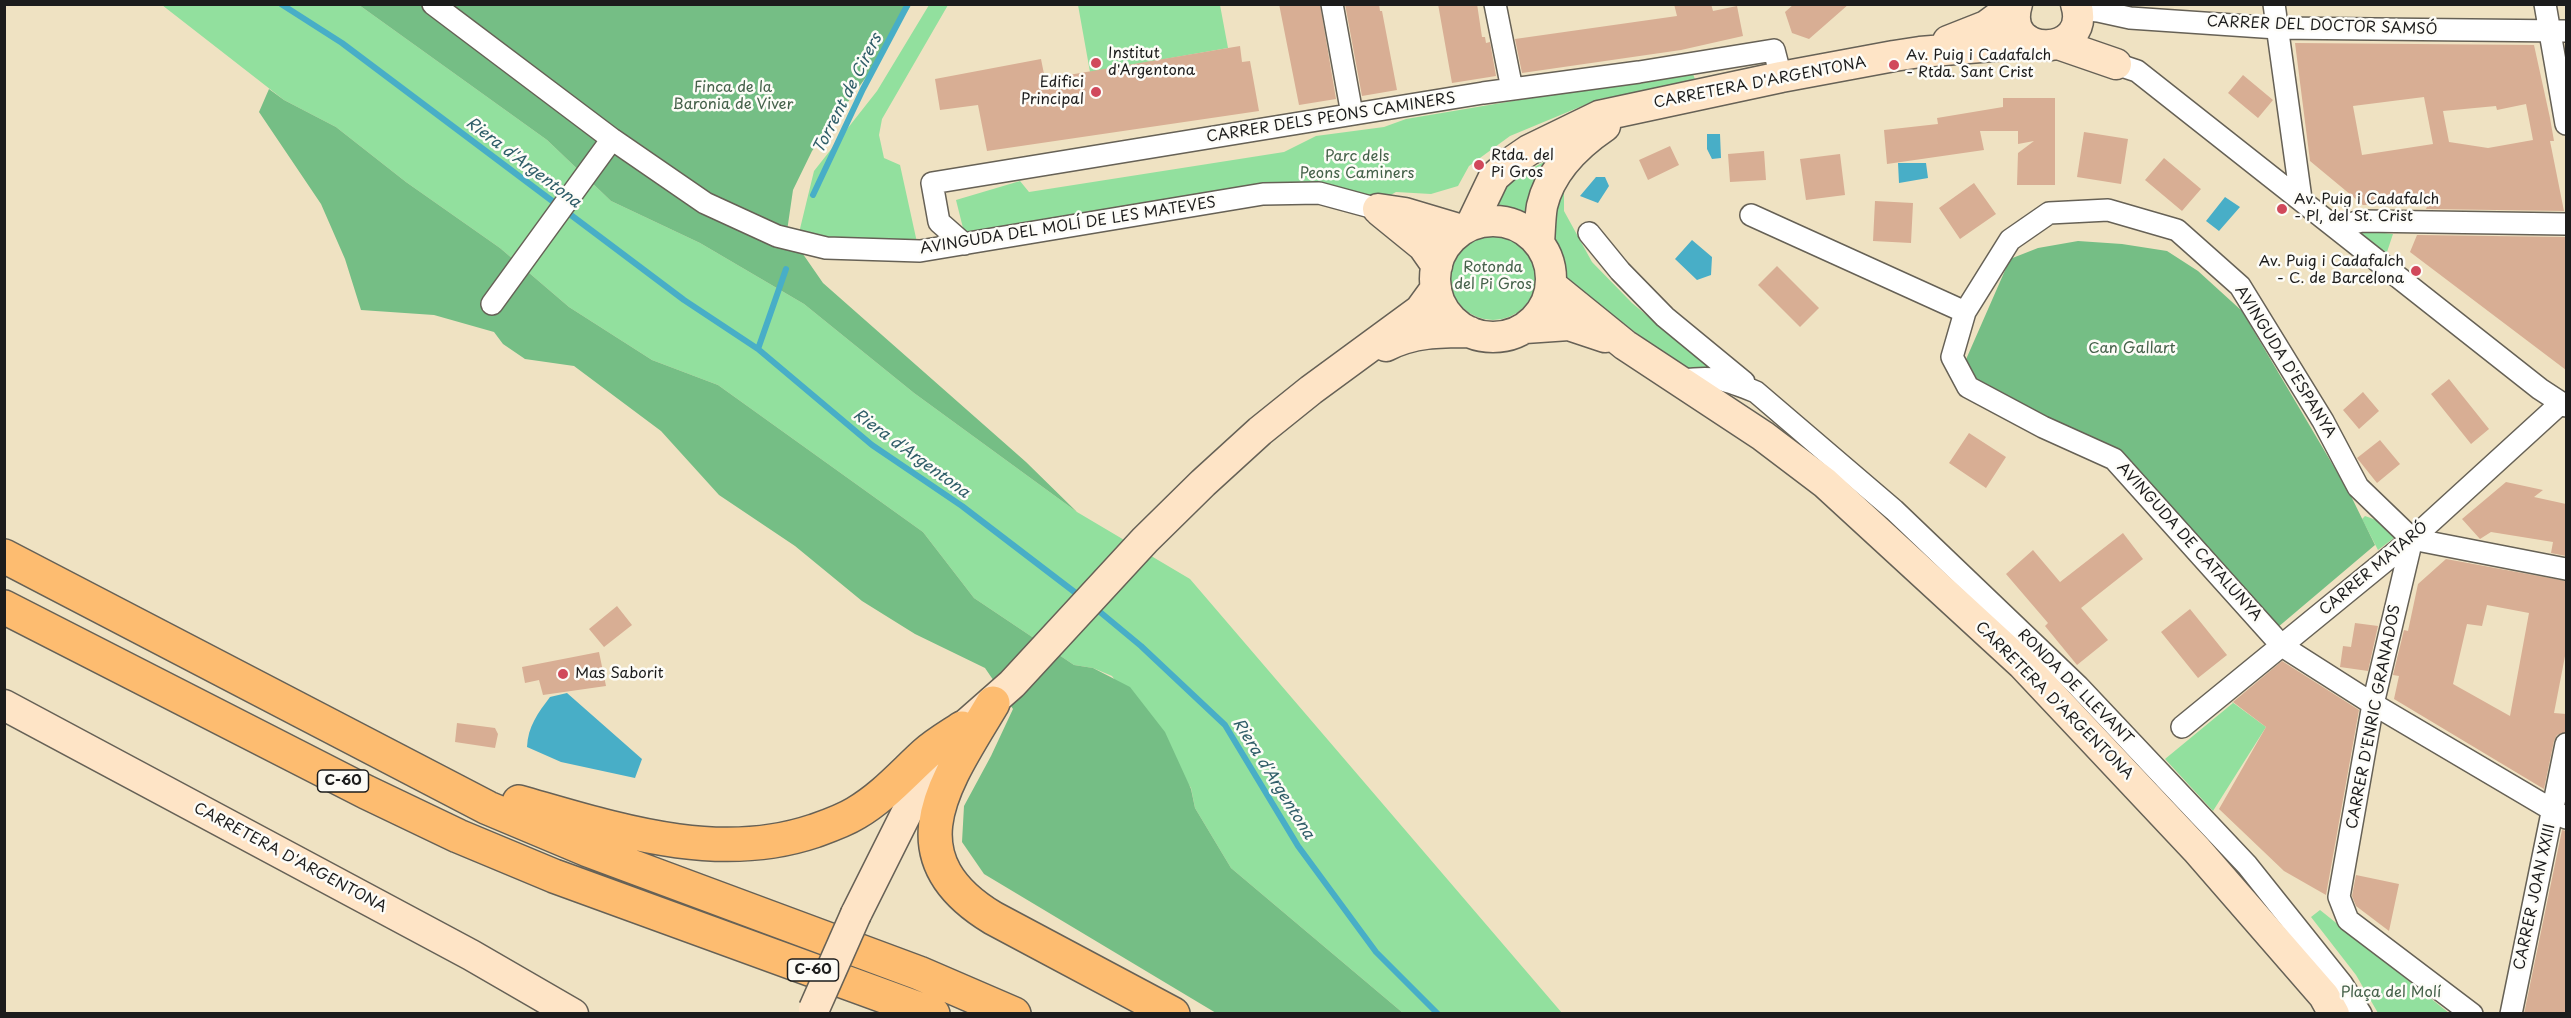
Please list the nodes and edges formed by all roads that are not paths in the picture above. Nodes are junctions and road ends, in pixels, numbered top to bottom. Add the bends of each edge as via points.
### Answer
1 (434, 4) edge
2 (1332, 4) edge
3 (1495, 4) edge
4 (2016, 4) edge
5 (2274, 4) edge
6 (2545, 4) edge
7 (2077, 11) edge
8 (2277, 28) junction
9 (2559, 31) edge
10 (2026, 39) junction
11 (2058, 45) junction
12 (1920, 52) junction
13 (2116, 64) junction
14 (1781, 77) junction
15 (1512, 89) junction
16 (1636, 108) junction
17 (1353, 114) junction
18 (2566, 123) edge
19 (612, 139) junction
20 (2301, 199) junction
21 (1377, 209) junction
22 (1751, 215) dead end
23 (2566, 224) edge
24 (2336, 226) junction
25 (1466, 228) junction
26 (1589, 233) dead end
27 (1539, 243) junction
28 (964, 244) junction
29 (1436, 277) junction
30 (1551, 285) junction
31 (492, 304) dead end
32 (1965, 312) junction
33 (1525, 328) junction
34 (1470, 332) junction
35 (1625, 345) junction
36 (1351, 363) junction
37 (1682, 380) junction
38 (1756, 392) junction
39 (2564, 404) edge
40 (2412, 539) junction
41 (4, 556) edge
42 (2566, 570) edge
43 (4, 607) edge
44 (2282, 646) junction
45 (1002, 693) junction
46 (2373, 704) junction
47 (4, 705) edge
48 (2182, 727) dead end
49 (962, 728) junction
50 (2566, 744) edge
51 (417, 773) junction
52 (2560, 814) edge
53 (694, 928) junction
54 (812, 1011) edge
55 (573, 1014) edge
56 (871, 1014) edge
57 (933, 1014) edge
58 (1014, 1014) edge
59 (1173, 1014) edge
60 (2334, 1014) edge
61 (2361, 1014) edge
62 (2472, 1014) edge
63 (2511, 1014) edge

1 - 19 street, AVINGUDA DEL MOLÍ DE LES MATEVES
2 - 17 street
3 - 15 street
4 - 10 street via 2016,23
4 - 12 street, CARRETERA D'ARGENTONA via 1986,26
5 - 8 street
6 - 9 street
7 - 8 street, CARRER DEL DOCTOR SAMSÓ
7 - 11 street via 2071,35
7 - 13 street
8 - 9 street, CARRER DEL DOCTOR SAMSÓ
8 - 20 street
9 - 18 street
10 - 11 street via 2038,46
10 - 12 street, CARRETERA D'ARGENTONA via 2005,45
11 - 13 street
12 - 14 street, CARRETERA D'ARGENTONA
13 - 20 street via 2137,71
14 - 15 street, CARRER DELS PEONS CAMINERS via 1774,50
14 - 16 street, CARRETERA D'ARGENTONA
15 - 17 street, CARRER DELS PEONS CAMINERS
16 - 25 street, CARRETERA D'ARGENTONA via 1599,116 1510,163 1494,177
16 - 27 street, CARRETERA D'ARGENTONA via 1605,125 1573,151 1542,205
17 - 28 street, CARRER DELS PEONS CAMINERS via 932,183 939,222
19 - 28 street, AVINGUDA DEL MOLÍ DE LES MATEVES via 705,203 777,236 826,248 849,249 920,251
19 - 31 street
20 - 24 street
21 - 25 street
21 - 28 street, AVINGUDA DEL MOLÍ DE LES MATEVES via 1319,193 1263,194
21 - 29 street via 1423,246
22 - 32 street
23 - 24 street via 2361,221
24 - 39 street
25 - 27 street via 1492,221 1510,223
25 - 29 street via 1446,246
26 - 38 street, RONDA DE LLEVANT via 1665,317
27 - 30 street via 1549,263
29 - 34 street via 1441,304 1450,317
29 - 36 street via 1420,310
30 - 33 street via 1542,310
30 - 35 street
32 - 40 street, AVINGUDA D'ESPANYA via 2010,240 2049,213 2108,210 2177,230 2240,286 2323,421 2358,487
32 - 44 street, AVINGUDA DE CATALUNYA via 1952,357 1968,387 2114,459
33 - 34 street via 1498,337
33 - 35 street via 1569,325
34 - 36 street via 1406,336
35 - 37 street, CARRETERA D'ARGENTONA
36 - 45 street via 1260,431 1145,540
37 - 38 street, RONDA DE LLEVANT via 1710,377
37 - 60 street, CARRETERA D'ARGENTONA via 1825,483 2022,664 2198,850 2324,996
38 - 61 street, RONDA DE LLEVANT via 1894,510 2078,686 2247,865 2342,984
39 - 40 street, CARRER MATARÓ
40 - 42 street
40 - 44 street, CARRER MATARÓ
40 - 46 street, CARRER D'ENRIC GRANADOS
41 - 51 highway, C-60
43 - 53 highway, C-60 via 458,836
44 - 46 street, AVINGUDA DE CATALUNYA
44 - 48 street, CARRER MATARÓ
45 - 49 street
45 - 59 highway via 959,761 936,810 937,851 954,886 993,918
46 - 52 street, AVINGUDA DE CATALUNYA
46 - 62 street, CARRER D'ENRIC GRANADOS via 2339,897 2348,920
47 - 55 street, CARRETERA D'ARGENTONA via 462,950
49 - 51 highway via 926,753 887,792 854,814 802,835 764,843 697,844 667,840 610,828 468,784
49 - 54 street, bridge via 920,786
50 - 52 street, CARRER JOAN XXIII
51 - 58 highway, C-60 via 588,850 919,973
52 - 63 street, CARRER JOAN XXIII
53 - 56 highway via 742,959
53 - 57 highway, C-60

